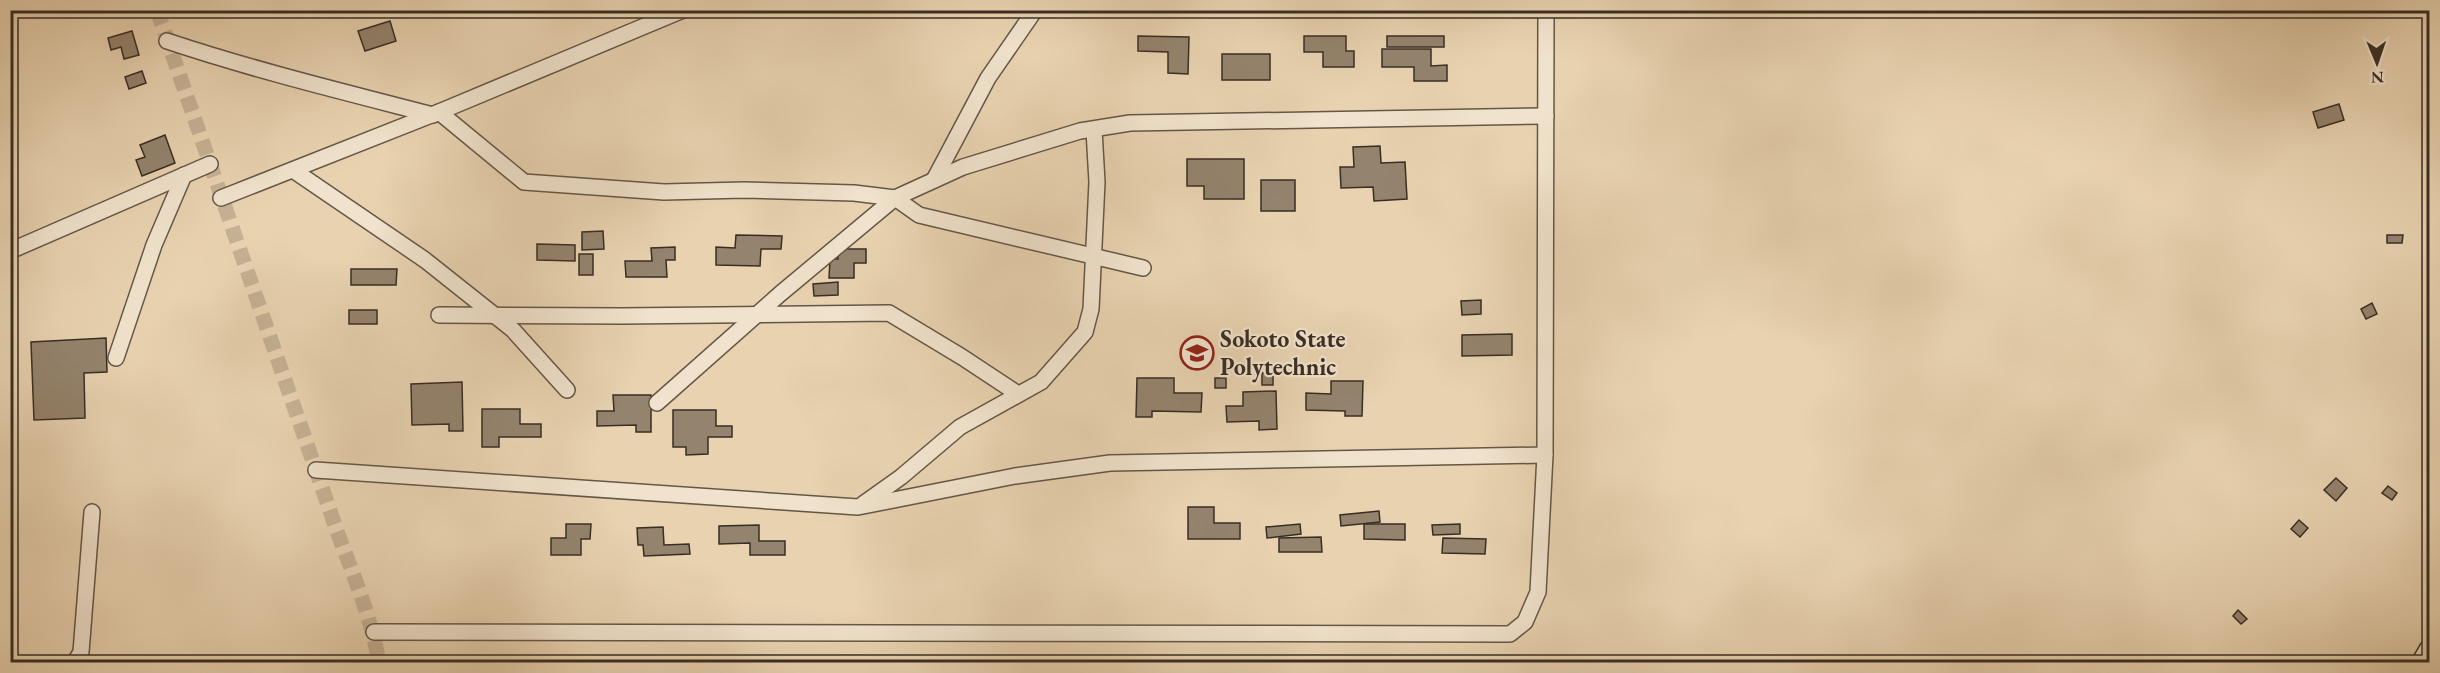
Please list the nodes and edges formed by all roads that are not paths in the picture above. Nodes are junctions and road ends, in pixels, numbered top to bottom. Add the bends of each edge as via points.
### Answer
1 (683, 10) edge
2 (1035, 10) edge
3 (1546, 10) edge
4 (167, 41) dead end
5 (436, 114) junction
6 (1546, 117) junction
7 (1094, 130) junction
8 (210, 164) dead end
9 (293, 170) junction
10 (184, 175) junction
11 (934, 180) junction
12 (221, 198) dead end
13 (895, 198) junction
14 (10, 250) edge
15 (1093, 256) junction
16 (1143, 268) dead end
17 (759, 313) junction
18 (439, 315) dead end
19 (494, 315) junction
20 (116, 358) dead end
21 (567, 390) dead end
22 (1018, 394) junction
23 (657, 403) dead end
24 (1545, 455) junction
25 (316, 470) dead end
26 (858, 507) junction
27 (92, 512) dead end
28 (374, 632) dead end
29 (2430, 650) edge
30 (75, 663) edge
31 (2423, 663) edge

1 - 5 street
2 - 11 street via 988,78
3 - 6 street
4 - 5 street
5 - 9 street
5 - 13 street via 524,182 664,192 744,190
6 - 7 street via 1130,123
6 - 24 street
7 - 11 street via 963,167
7 - 15 street via 1097,182
8 - 10 street
9 - 12 street
9 - 19 street via 425,260
10 - 14 street
10 - 20 street via 154,245
11 - 13 street
13 - 15 street via 918,215
13 - 17 street
15 - 16 street
15 - 22 street via 1091,309 1085,332 1041,382
17 - 19 street
17 - 22 street via 889,313
17 - 23 street
18 - 19 street
19 - 21 street via 513,330
22 - 26 street via 960,427
24 - 26 street via 1110,463 1015,476
24 - 28 street via 1538,592 1525,622 1510,634
25 - 26 street
27 - 30 street via 81,652
29 - 31 street

